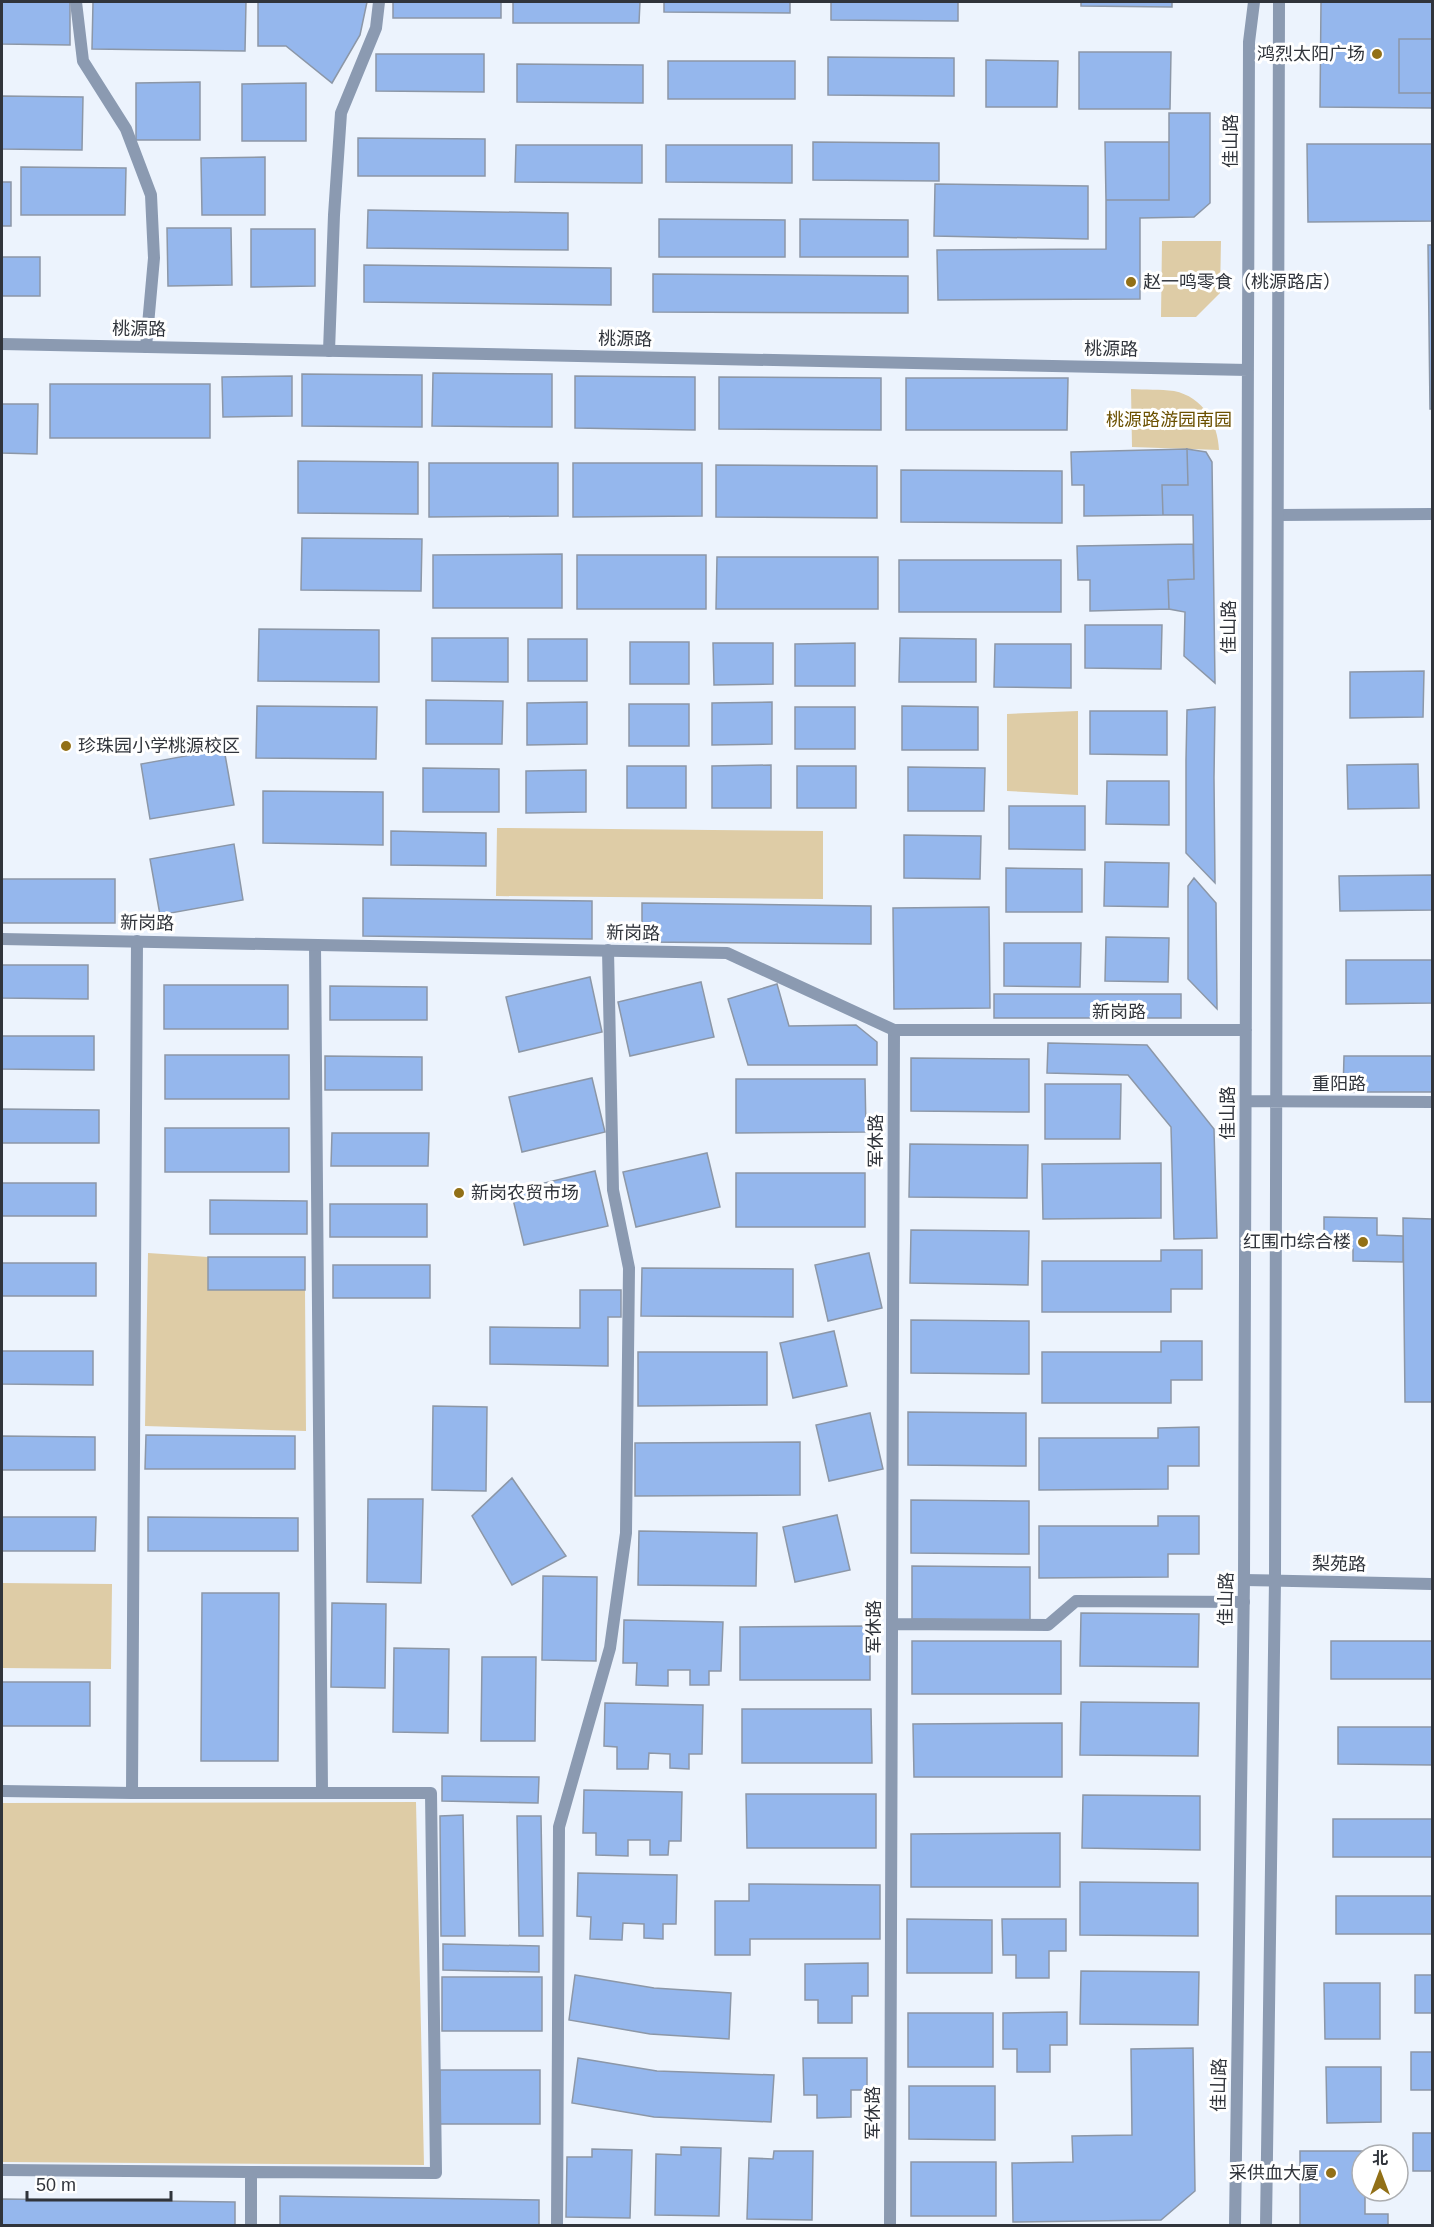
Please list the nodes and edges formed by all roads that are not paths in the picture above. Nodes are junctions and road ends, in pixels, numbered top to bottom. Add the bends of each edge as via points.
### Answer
1 (76, 2) edge
2 (379, 2) edge
3 (1254, 2) edge
4 (1279, 2) edge
5 (2, 344) edge
6 (147, 347) junction
7 (329, 351) junction
8 (1248, 370) junction
9 (1432, 514) edge
10 (1279, 515) junction
11 (2, 939) edge
12 (137, 941) junction
13 (315, 945) junction
14 (608, 950) junction
15 (894, 1029) junction
16 (1246, 1029) junction
17 (1246, 1101) junction
18 (1277, 1101) junction
19 (1432, 1102) edge
20 (1244, 1580) junction
21 (1275, 1581) junction
22 (1432, 1584) edge
23 (1244, 1602) junction
24 (892, 1624) junction
25 (2, 1791) edge
26 (322, 1792) junction
27 (132, 1793) junction
28 (2, 2170) edge
29 (250, 2172) junction
30 (251, 2226) edge
31 (557, 2226) edge
32 (890, 2226) edge
33 (1235, 2226) edge
34 (1266, 2226) edge

1 - 6 street via 83,61 126,129 151,195 154,258
2 - 7 street via 376,28 341,113
3 - 8 street, 佳山路 via 1249,42
4 - 10 street
5 - 6 street, 桃源路
6 - 7 street, 桃源路
7 - 8 street, 桃源路
8 - 16 street, 佳山路
9 - 10 street
10 - 18 street
11 - 12 street, 新岗路
12 - 13 street, 新岗路
12 - 27 street
13 - 14 street, 新岗路
13 - 26 street
14 - 15 street, 新岗路 via 727,953
14 - 31 street via 613,1190 629,1268 626,1533 610,1648 559,1827
15 - 16 street, 新岗路
15 - 24 street, 军休路
16 - 17 street, 佳山路
17 - 18 street, 重阳路
17 - 20 street, 佳山路
18 - 19 street, 重阳路
18 - 21 street
20 - 21 street, 梨苑路
20 - 23 street, 佳山路
21 - 22 street, 梨苑路
21 - 34 street
23 - 24 street via 1076,1601 1048,1625
23 - 33 street, 佳山路
24 - 32 street, 军休路
25 - 27 street
26 - 27 street
26 - 29 street via 431,1793 436,2173
28 - 29 street
29 - 30 street

